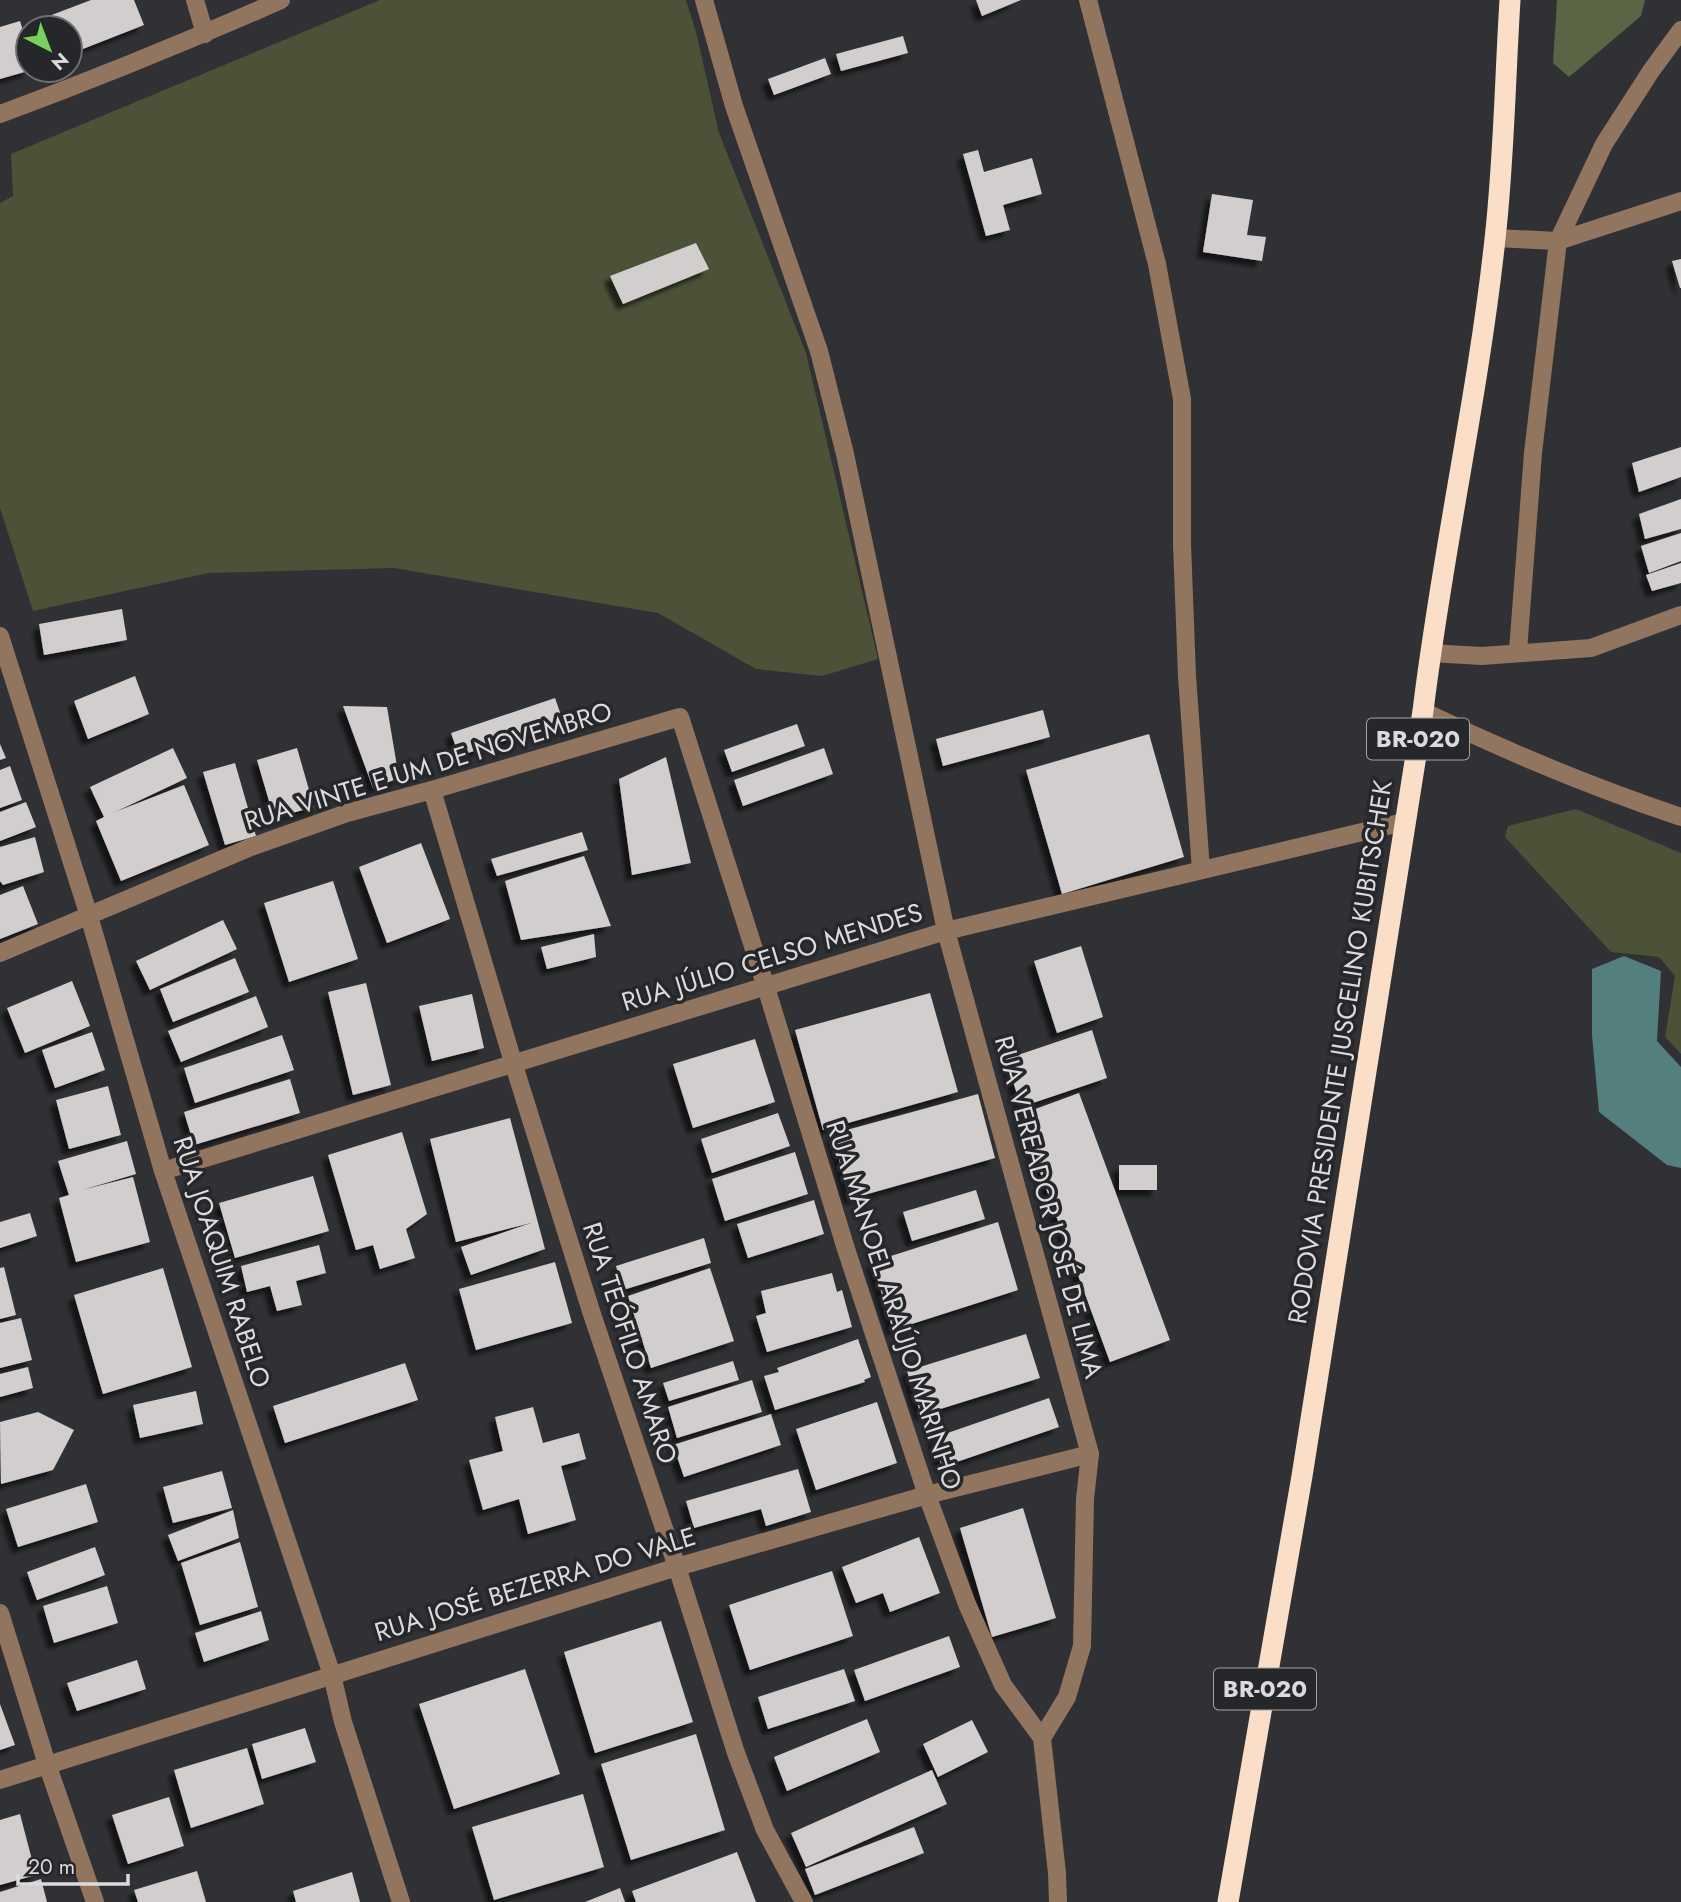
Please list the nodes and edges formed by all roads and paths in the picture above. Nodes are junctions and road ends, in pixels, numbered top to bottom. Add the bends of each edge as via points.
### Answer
1 (195, 0) edge
2 (281, 0) edge
3 (704, 0) edge
4 (1088, 0) edge
5 (1510, 0) edge
6 (1681, 30) edge
7 (205, 33) junction
8 (0, 114) edge
9 (1681, 201) edge
10 (1495, 238) junction
11 (1558, 241) junction
12 (1681, 615) edge
13 (0, 636) edge
14 (1518, 651) junction
15 (1430, 653) junction
16 (1423, 711) junction
17 (680, 717) joint
18 (432, 790) junction
19 (1681, 817) edge
20 (1404, 822) junction
21 (1201, 870) junction
22 (89, 916) junction
23 (946, 931) junction
24 (0, 953) edge
25 (766, 987) junction
26 (513, 1062) junction
27 (163, 1171) junction
28 (1090, 1454) junction
29 (927, 1495) junction
30 (677, 1567) junction
31 (0, 1613) edge
32 (332, 1675) junction
33 (1042, 1738) junction
34 (47, 1764) junction
35 (0, 1780) edge
36 (95, 1902) edge
37 (401, 1902) edge
38 (804, 1902) edge
39 (1058, 1902) edge
40 (1228, 1902) edge

1 - 7 street
2 - 7 street
3 - 23 street, RUA VEREADOR JOSÉ DE LIMA via 734,106 820,351
4 - 21 street via 1157,264 1182,399 1186,677
5 - 10 highway, RODOVIA PRESIDENTE JUSCELINO KUBITSCHEK / BR-020
6 - 11 street via 1604,144
7 - 8 street
9 - 11 street
10 - 11 street
10 - 15 highway, RODOVIA PRESIDENTE JUSCELINO KUBITSCHEK / BR-020
11 - 14 street via 1533,453
12 - 14 street via 1591,648
13 - 22 street, RUA JOAQUIM RABELO
14 - 15 street via 1482,656
15 - 16 highway, RODOVIA PRESIDENTE JUSCELINO KUBITSCHEK / BR-020
16 - 19 street via 1507,751
16 - 20 highway, RODOVIA PRESIDENTE JUSCELINO KUBITSCHEK / BR-020
17 - 18 street, RUA VINTE E UM DE NOVEMBRO
17 - 25 street, RUA MANOEL ARAÚJO MARINHO
18 - 22 street, RUA VINTE E UM DE NOVEMBRO via 251,846
18 - 26 street, RUA TEÓFILO AMARO
20 - 21 street, RUA JÚLIO CELSO MENDES
20 - 40 highway, RODOVIA PRESIDENTE JUSCELINO KUBITSCHEK / BR-020 via 1302,1476
21 - 23 street, RUA JÚLIO CELSO MENDES
22 - 24 street, RUA VINTE E UM DE NOVEMBRO
22 - 27 street, RUA JOAQUIM RABELO
23 - 25 street, RUA JÚLIO CELSO MENDES
23 - 28 street, RUA VEREADOR JOSÉ DE LIMA
25 - 26 street, RUA JÚLIO CELSO MENDES
25 - 29 street, RUA MANOEL ARAÚJO MARINHO
26 - 27 street, RUA JÚLIO CELSO MENDES
26 - 30 street, RUA TEÓFILO AMARO
27 - 32 street, RUA JOAQUIM RABELO
28 - 29 street, RUA JOSÉ BEZERRA DO VALE
28 - 33 street, RUA VEREADOR JOSÉ DE LIMA via 1082,1646 1067,1697
29 - 30 street, RUA JOSÉ BEZERRA DO VALE
29 - 33 street, RUA MANOEL ARAÚJO MARINHO via 1003,1685
30 - 32 street, RUA JOSÉ BEZERRA DO VALE
30 - 38 street, RUA TEÓFILO AMARO via 760,1817
31 - 34 street
32 - 34 street, RUA JOSÉ BEZERRA DO VALE
32 - 37 street, RUA JOAQUIM RABELO
33 - 39 street
34 - 35 street, RUA JOSÉ BEZERRA DO VALE
34 - 36 street

